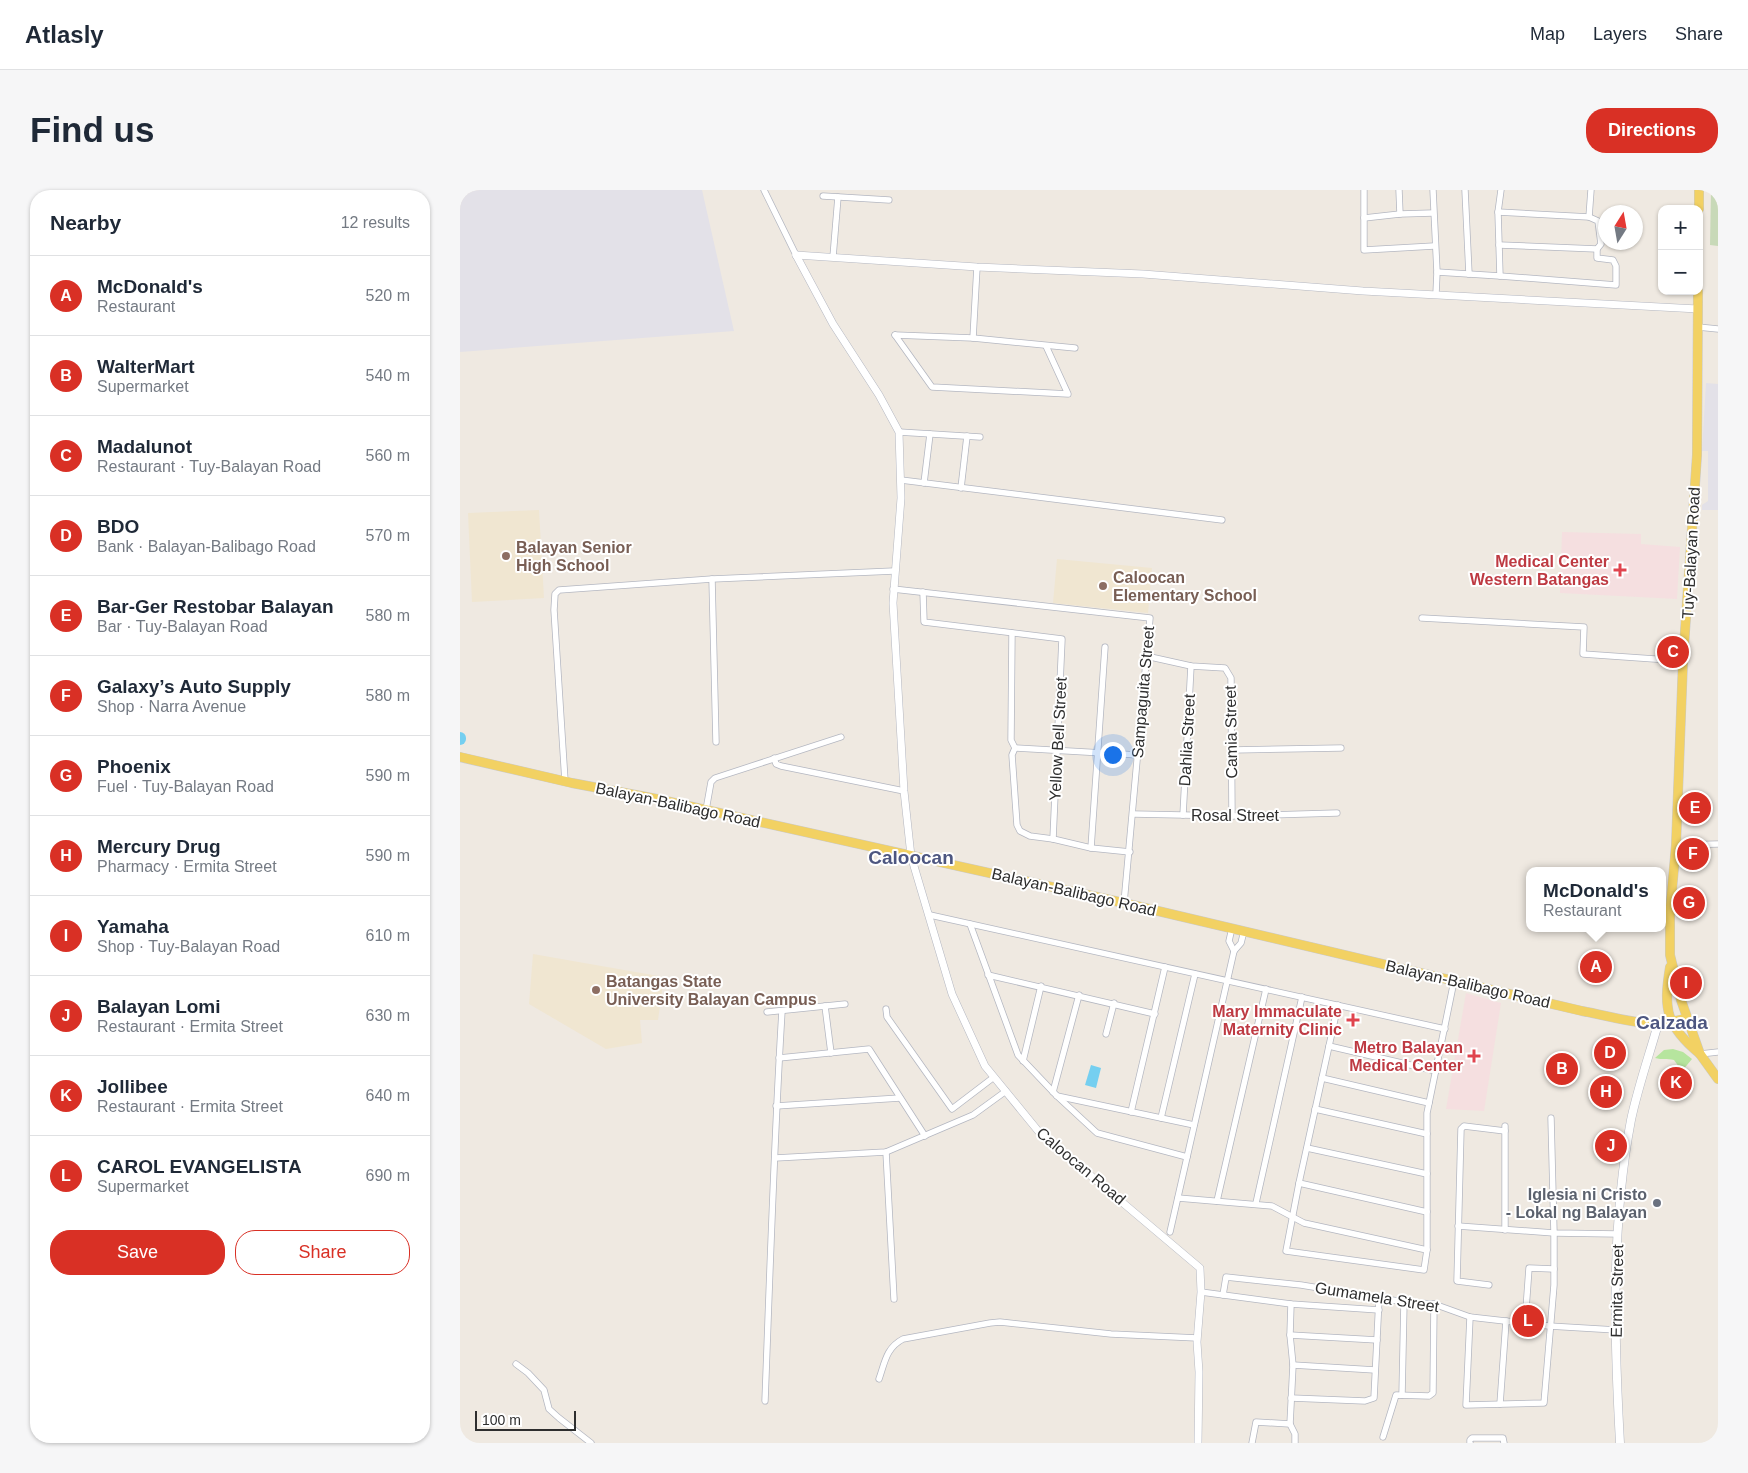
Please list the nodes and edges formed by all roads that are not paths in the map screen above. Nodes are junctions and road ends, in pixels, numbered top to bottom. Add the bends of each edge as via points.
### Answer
1 (764, 190) edge
2 (1364, 190) edge
3 (1399, 190) edge
4 (1433, 190) edge
5 (1465, 190) edge
6 (1501, 190) edge
7 (1591, 190) edge
8 (1700, 190) edge
9 (823, 196) dead end
10 (838, 197) junction
11 (889, 200) dead end
12 (1699, 205) edge
13 (1498, 212) junction
14 (1433, 213) junction
15 (1400, 214) junction
16 (1589, 217) junction
17 (1364, 218) junction
18 (1434, 246) junction
19 (1499, 246) junction
20 (1597, 249) junction
21 (796, 255) junction
22 (833, 258) junction
23 (977, 267) junction
24 (1437, 272) junction
25 (1469, 274) junction
26 (1500, 276) junction
27 (1436, 294) junction
28 (1698, 295) edge
29 (1698, 309) junction
30 (1698, 327) junction
31 (1718, 329) edge
32 (973, 338) junction
33 (1046, 346) junction
34 (1075, 348) dead end
35 (898, 432) junction
36 (930, 434) junction
37 (967, 436) junction
38 (980, 437) dead end
39 (901, 480) junction
40 (924, 484) junction
41 (961, 488) junction
42 (1222, 520) dead end
43 (894, 571) junction
44 (712, 579) junction
45 (893, 589) junction
46 (923, 592) junction
47 (1422, 618) dead end
48 (1012, 633) junction
49 (1105, 647) dead end
50 (1146, 656) junction
51 (1683, 661) junction
52 (1191, 666) junction
53 (841, 737) dead end
54 (716, 742) dead end
55 (1015, 748) junction
56 (1341, 748) dead end
57 (1057, 750) junction
58 (1232, 750) junction
59 (1097, 753) junction
60 (1138, 755) junction
61 (460, 757) edge
62 (774, 758) junction
63 (565, 781) junction
64 (904, 791) junction
65 (706, 810) junction
66 (1337, 813) dead end
67 (1133, 814) junction
68 (1183, 815) junction
69 (1232, 816) junction
70 (1053, 839) junction
71 (1718, 844) edge
72 (1676, 845) junction
73 (1091, 848) junction
74 (1130, 852) junction
75 (910, 856) junction
76 (1124, 903) junction
77 (930, 915) dead end
78 (970, 924) junction
79 (1232, 928) junction
80 (1244, 931) junction
81 (1234, 951) junction
82 (1671, 964) junction
83 (1165, 967) junction
84 (988, 974) junction
85 (1195, 974) junction
86 (1227, 981) junction
87 (1454, 981) junction
88 (1041, 986) junction
89 (1266, 990) junction
90 (1079, 995) junction
91 (1302, 998) junction
92 (845, 1004) dead end
93 (1114, 1004) junction
94 (825, 1006) junction
95 (1338, 1006) junction
96 (886, 1009) dead end
97 (782, 1010) junction
98 (767, 1012) dead end
99 (1155, 1014) junction
100 (1686, 1018) junction
101 (1671, 1023) junction
102 (1658, 1024) junction
103 (1445, 1029) junction
104 (1106, 1034) dead end
105 (1329, 1046) junction
106 (1718, 1052) edge
107 (831, 1053) junction
108 (1700, 1054) junction
109 (779, 1058) junction
110 (1023, 1061) junction
111 (1436, 1072) junction
112 (994, 1077) junction
113 (1322, 1078) junction
114 (1718, 1079) edge
115 (1006, 1092) junction
116 (1055, 1094) junction
117 (900, 1098) junction
118 (1430, 1103) junction
119 (776, 1106) junction
120 (1315, 1109) junction
121 (1131, 1112) junction
122 (1161, 1118) junction
123 (1550, 1118) dead end
124 (1194, 1125) junction
125 (1427, 1134) junction
126 (925, 1136) junction
127 (1307, 1148) junction
128 (886, 1152) junction
129 (1187, 1157) junction
130 (776, 1158) junction
131 (1427, 1174) junction
132 (1299, 1183) junction
133 (1178, 1198) junction
134 (1217, 1201) junction
135 (1256, 1204) junction
136 (1427, 1212) junction
137 (1293, 1216) junction
138 (1458, 1226) junction
139 (1505, 1230) junction
140 (1170, 1232) dead end
141 (1554, 1233) junction
142 (1618, 1234) junction
143 (1427, 1250) junction
144 (1554, 1269) junction
145 (1489, 1285) dead end
146 (1201, 1292) junction
147 (1223, 1295) junction
148 (894, 1299) dead end
149 (1380, 1299) junction
150 (1404, 1302) junction
151 (1291, 1304) junction
152 (1434, 1304) junction
153 (1379, 1310) junction
154 (1470, 1317) junction
155 (1506, 1321) junction
156 (1525, 1323) junction
157 (1549, 1326) junction
158 (1616, 1330) junction
159 (1290, 1335) junction
160 (1197, 1338) junction
161 (1377, 1340) junction
162 (516, 1364) dead end
163 (1293, 1365) junction
164 (1375, 1370) junction
165 (879, 1379) dead end
166 (1402, 1395) junction
167 (1292, 1398) junction
168 (765, 1401) dead end
169 (1500, 1404) junction
170 (1290, 1424) junction
171 (1383, 1436) dead end
172 (591, 1443) edge
173 (1198, 1443) edge
174 (1252, 1443) edge
175 (1295, 1443) edge
176 (1470, 1443) edge
177 (1504, 1443) edge
178 (1620, 1443) edge

1 - 21 street
2 - 17 street
3 - 15 street
4 - 14 street
5 - 25 street
6 - 13 street
7 - 16 street
8 - 12 main road
9 - 10 street
10 - 11 street
10 - 22 street
13 - 16 street
13 - 19 street
14 - 15 street
14 - 18 street
15 - 17 street
16 - 20 street via 1598,221 1601,244
17 - 18 street via 1364,250
18 - 24 street
19 - 20 street
19 - 26 street
20 - 26 street via 1597,258 1612,260 1616,266 1616,285
21 - 22 street
21 - 35 street
22 - 23 street
23 - 27 street via 1152,274
23 - 32 street
24 - 25 street
24 - 27 street
25 - 26 street
27 - 29 street
28 - 29 main road, Tuy-Balayan Road
29 - 30 main road, Tuy-Balayan Road
30 - 31 street
30 - 51 main road, Tuy-Balayan Road via 1697,455
32 - 33 street
32 - 33 street via 895,335 932,387 1068,394
33 - 34 street
35 - 36 street
35 - 39 street, Caloocan Road
36 - 37 street
36 - 40 street
37 - 38 street
37 - 41 street
39 - 40 street
39 - 43 street, Caloocan Road
40 - 41 street
41 - 42 street
43 - 44 street
43 - 45 street, Caloocan Road
44 - 54 street
44 - 63 street via 559,590 555,594
45 - 46 street, Sampaguita Street
45 - 64 street, Caloocan Road
46 - 48 street via 924,622
46 - 50 street, Sampaguita Street via 1150,618
47 - 51 street via 1584,626 1583,654
48 - 55 street via 1011,740
48 - 57 street, Yellow Bell Street via 1062,639
49 - 59 street
50 - 52 street, Camia Street
50 - 60 street, Sampaguita Street
51 - 72 main road, Tuy-Balayan Road
52 - 58 street, Camia Street via 1225,668 1231,678
52 - 68 street, Dahlia Street
53 - 62 street
55 - 57 street
55 - 70 street via 1012,756 1017,825 1020,831 1030,836
56 - 58 street
57 - 59 street
57 - 70 street, Yellow Bell Street
58 - 69 street, Camia Street
59 - 60 street
59 - 73 street
60 - 67 street, Sampaguita Street
61 - 63 main road, Balayan-Balibago Road
62 - 64 street via 781,766
62 - 65 street via 715,778 711,782
63 - 65 main road, Balayan-Balibago Road
64 - 75 street, Caloocan Road
65 - 75 main road, Balayan-Balibago Road
66 - 69 street, Rosal Street
67 - 68 street, Rosal Street
67 - 74 street, Sampaguita Street
68 - 69 street, Rosal Street
70 - 73 street
71 - 72 street
72 - 82 main road, Tuy-Balayan Road via 1670,922
73 - 74 street
74 - 76 street, Sampaguita Street
75 - 76 main road, Balayan-Balibago Road
75 - 112 street, Caloocan Road via 952,994 985,1066
76 - 79 main road, Balayan-Balibago Road
77 - 78 street
78 - 83 street
78 - 84 street
79 - 80 main road, Balayan-Balibago Road
79 - 81 street via 1229,941
80 - 81 street via 1241,943
80 - 87 main road, Balayan-Balibago Road
81 - 86 street
82 - 100 main road, Tuy-Balayan Road
82 - 101 main road, Tuy-Balayan Road via 1666,992
83 - 85 street
83 - 99 street
84 - 88 street
84 - 110 street
85 - 86 street
85 - 122 street
86 - 89 street
86 - 124 street
87 - 102 main road, Balayan-Balibago Road via 1640,1023
87 - 103 street
88 - 90 street
88 - 110 street
89 - 91 street
89 - 134 street
90 - 93 street
90 - 116 street
91 - 95 street
91 - 135 street
92 - 94 street
93 - 99 street
93 - 104 street
94 - 97 street
94 - 107 street
95 - 103 street
95 - 105 street
96 - 112 street via 887,1017 952,1109
97 - 98 street
97 - 109 street
99 - 121 street
100 - 101 main road, Balayan-Balibago Road
100 - 108 main road, Tuy-Balayan Road
101 - 102 main road, Balayan-Balibago Road
101 - 108 main road
102 - 142 main road, Ermita Street via 1632,1119 1621,1184
103 - 111 street
105 - 111 street
105 - 113 street
106 - 108 street
107 - 109 street
107 - 117 street via 869,1050
108 - 114 main road
109 - 119 street
110 - 116 street
111 - 118 street
112 - 115 street, Caloocan Road
113 - 118 street
113 - 120 street
115 - 126 street via 973,1115
115 - 146 street, Caloocan Road via 1039,1132 1200,1268
116 - 121 street
116 - 129 street via 1097,1134
117 - 119 street
117 - 126 street
118 - 125 street
119 - 130 street
120 - 125 street
120 - 127 street
121 - 122 street
122 - 124 street
123 - 141 street
124 - 129 street
125 - 131 street
126 - 128 street
127 - 131 street
127 - 132 street
128 - 130 street
128 - 148 street
129 - 133 street
130 - 168 street
131 - 136 street
132 - 136 street
132 - 137 street
133 - 134 street
133 - 140 street
134 - 135 street
135 - 137 street via 1272,1206
136 - 143 street
137 - 143 street via 1304,1222
137 - 143 street via 1286,1251 1424,1270
138 - 139 street
138 - 139 street via 1461,1129 1464,1126 1505,1128
138 - 145 street via 1457,1281
139 - 141 street
141 - 142 street
141 - 144 street
142 - 158 main road, Ermita Street
144 - 156 street via 1530,1268
144 - 157 street
146 - 147 street
146 - 160 street, Caloocan Road
147 - 149 street, Gumamela Street via 1226,1277 1310,1286
147 - 151 street
149 - 150 street, Gumamela Street
149 - 153 street
150 - 152 street, Gumamela Street
150 - 166 street
151 - 153 street
151 - 159 street
152 - 154 street, Gumamela Street
152 - 166 street via 1433,1393 1429,1396
153 - 161 street
154 - 155 street, Gumamela Street
154 - 169 street via 1466,1405
155 - 156 street, Gumamela Street
155 - 169 street
156 - 157 street, Gumamela Street
157 - 158 street, Gumamela Street
157 - 169 street via 1544,1403
158 - 178 main road, Ermita Street
159 - 161 street
159 - 163 street
160 - 165 street via 990,1323 894,1343
160 - 173 street, Caloocan Road
161 - 164 street
162 - 172 street via 544,1390 549,1409
163 - 164 street
163 - 167 street
164 - 167 street via 1374,1398 1365,1401
166 - 171 street via 1396,1395
167 - 170 street
170 - 174 street via 1256,1422
170 - 175 street
176 - 177 street via 1472,1438 1502,1438

